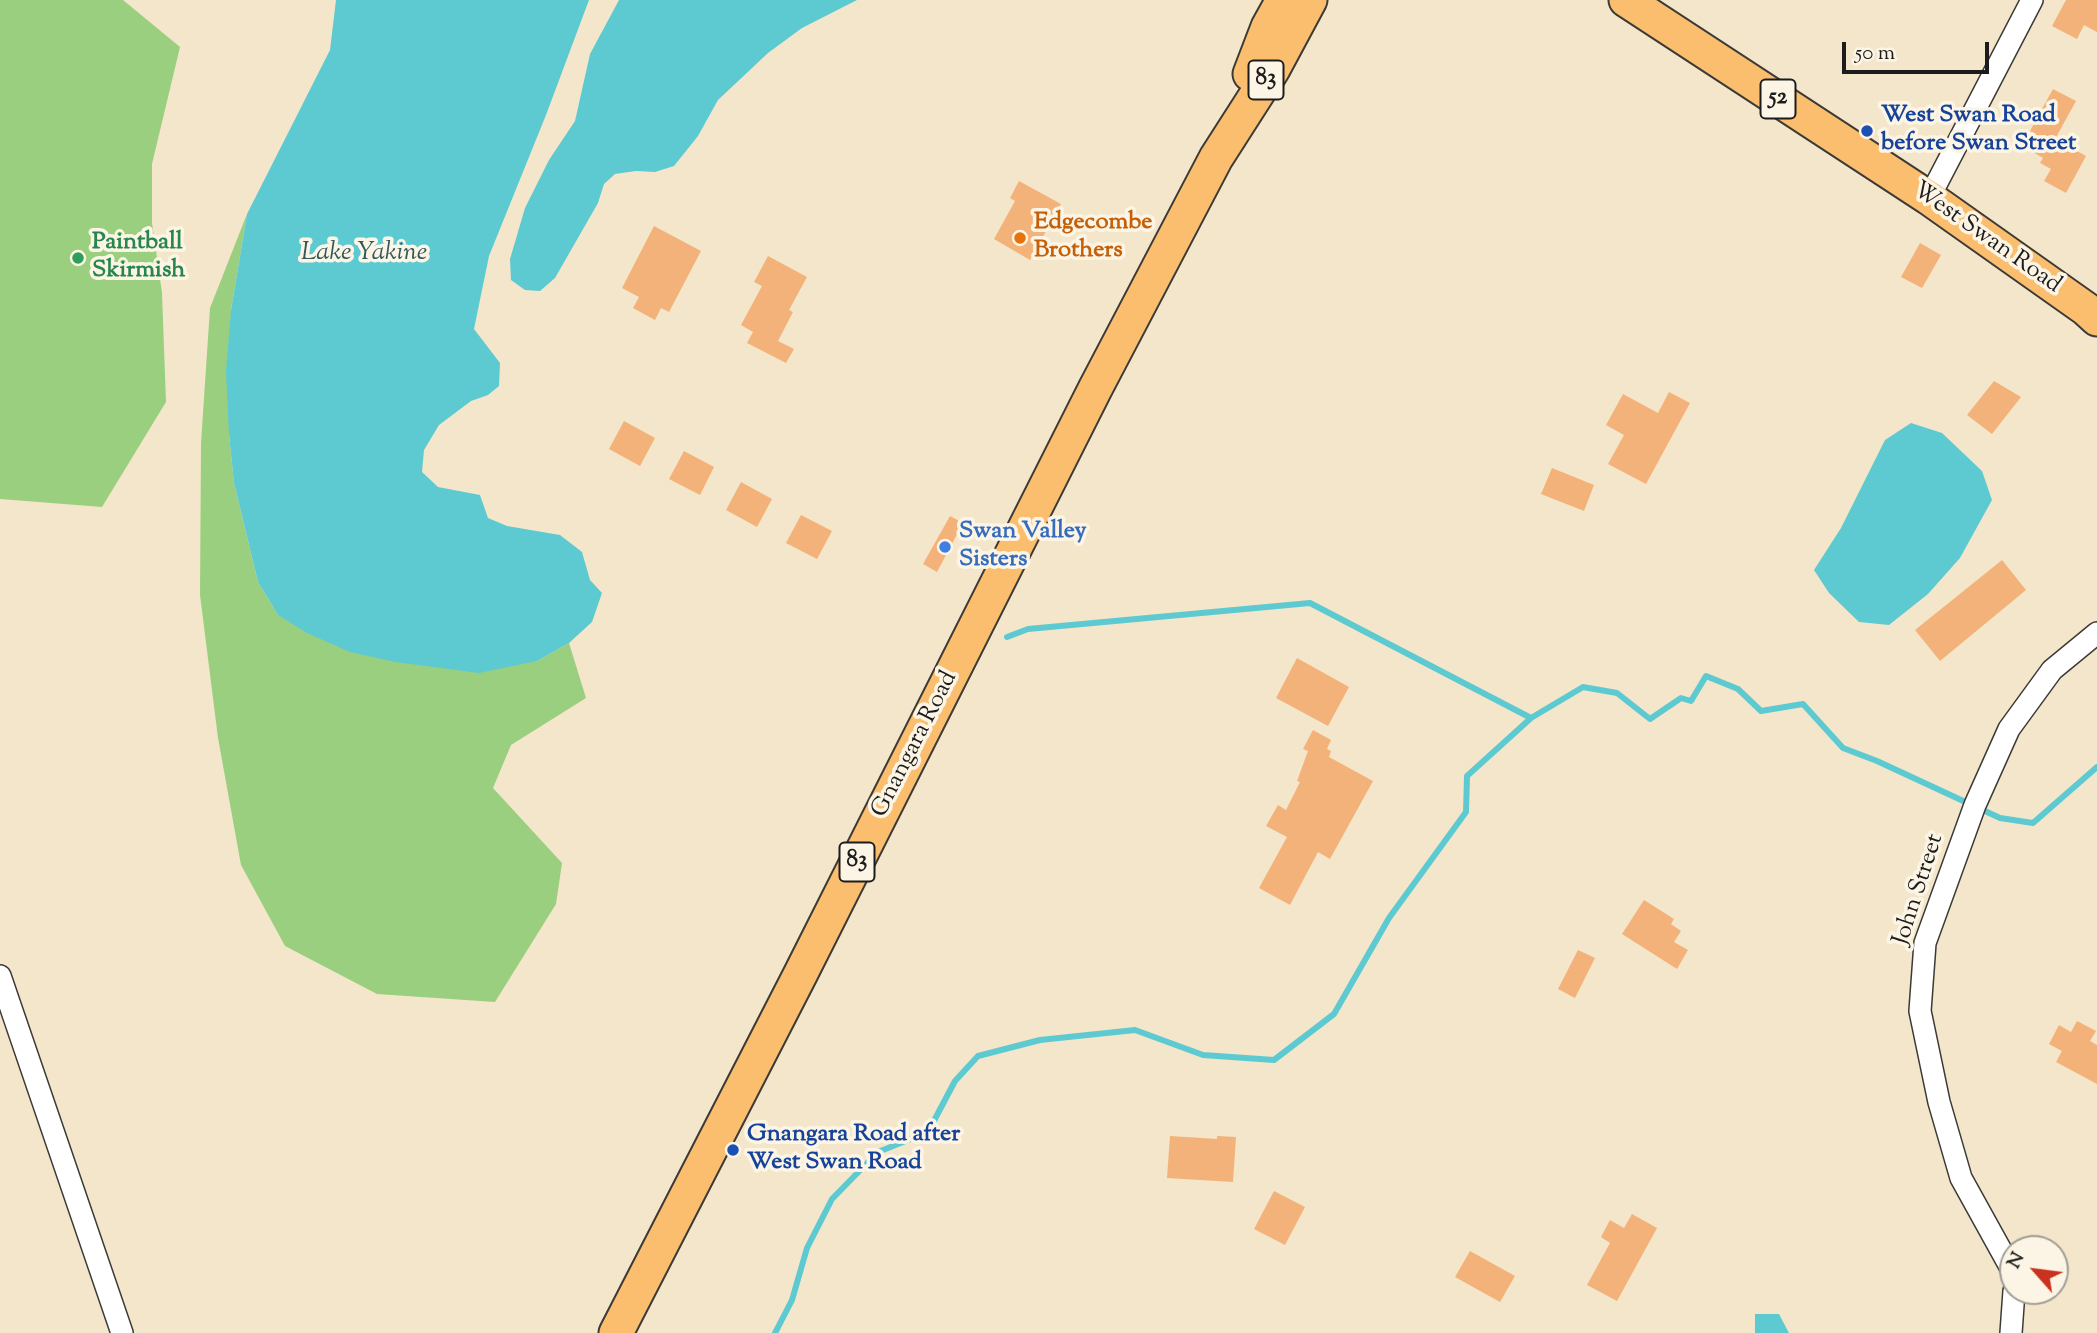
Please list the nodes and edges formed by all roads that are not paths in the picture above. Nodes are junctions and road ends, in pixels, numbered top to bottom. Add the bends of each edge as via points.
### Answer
1 (1283, 0) edge
2 (1310, 0) edge
3 (1626, 0) edge
4 (2032, 0) edge
5 (1216, 158) junction
6 (1929, 198) junction
7 (2097, 320) edge
8 (2097, 633) edge
9 (0, 976) edge
10 (1999, 1247) edge
11 (2013, 1305) edge
12 (122, 1333) edge
13 (616, 1333) edge
14 (2011, 1333) edge

1 - 5 main road, Gnangara Road / 83
2 - 5 main road, Gnangara Road / 83
3 - 6 main road, West Swan Road / 52
4 - 6 street
5 - 13 main road, Gnangara Road / 83
6 - 7 main road, West Swan Road / 52
8 - 10 street, John Street via 2052,670 2009,729 1975,805 1925,943 1920,1011 1940,1102 1961,1178
9 - 12 street
11 - 14 street

